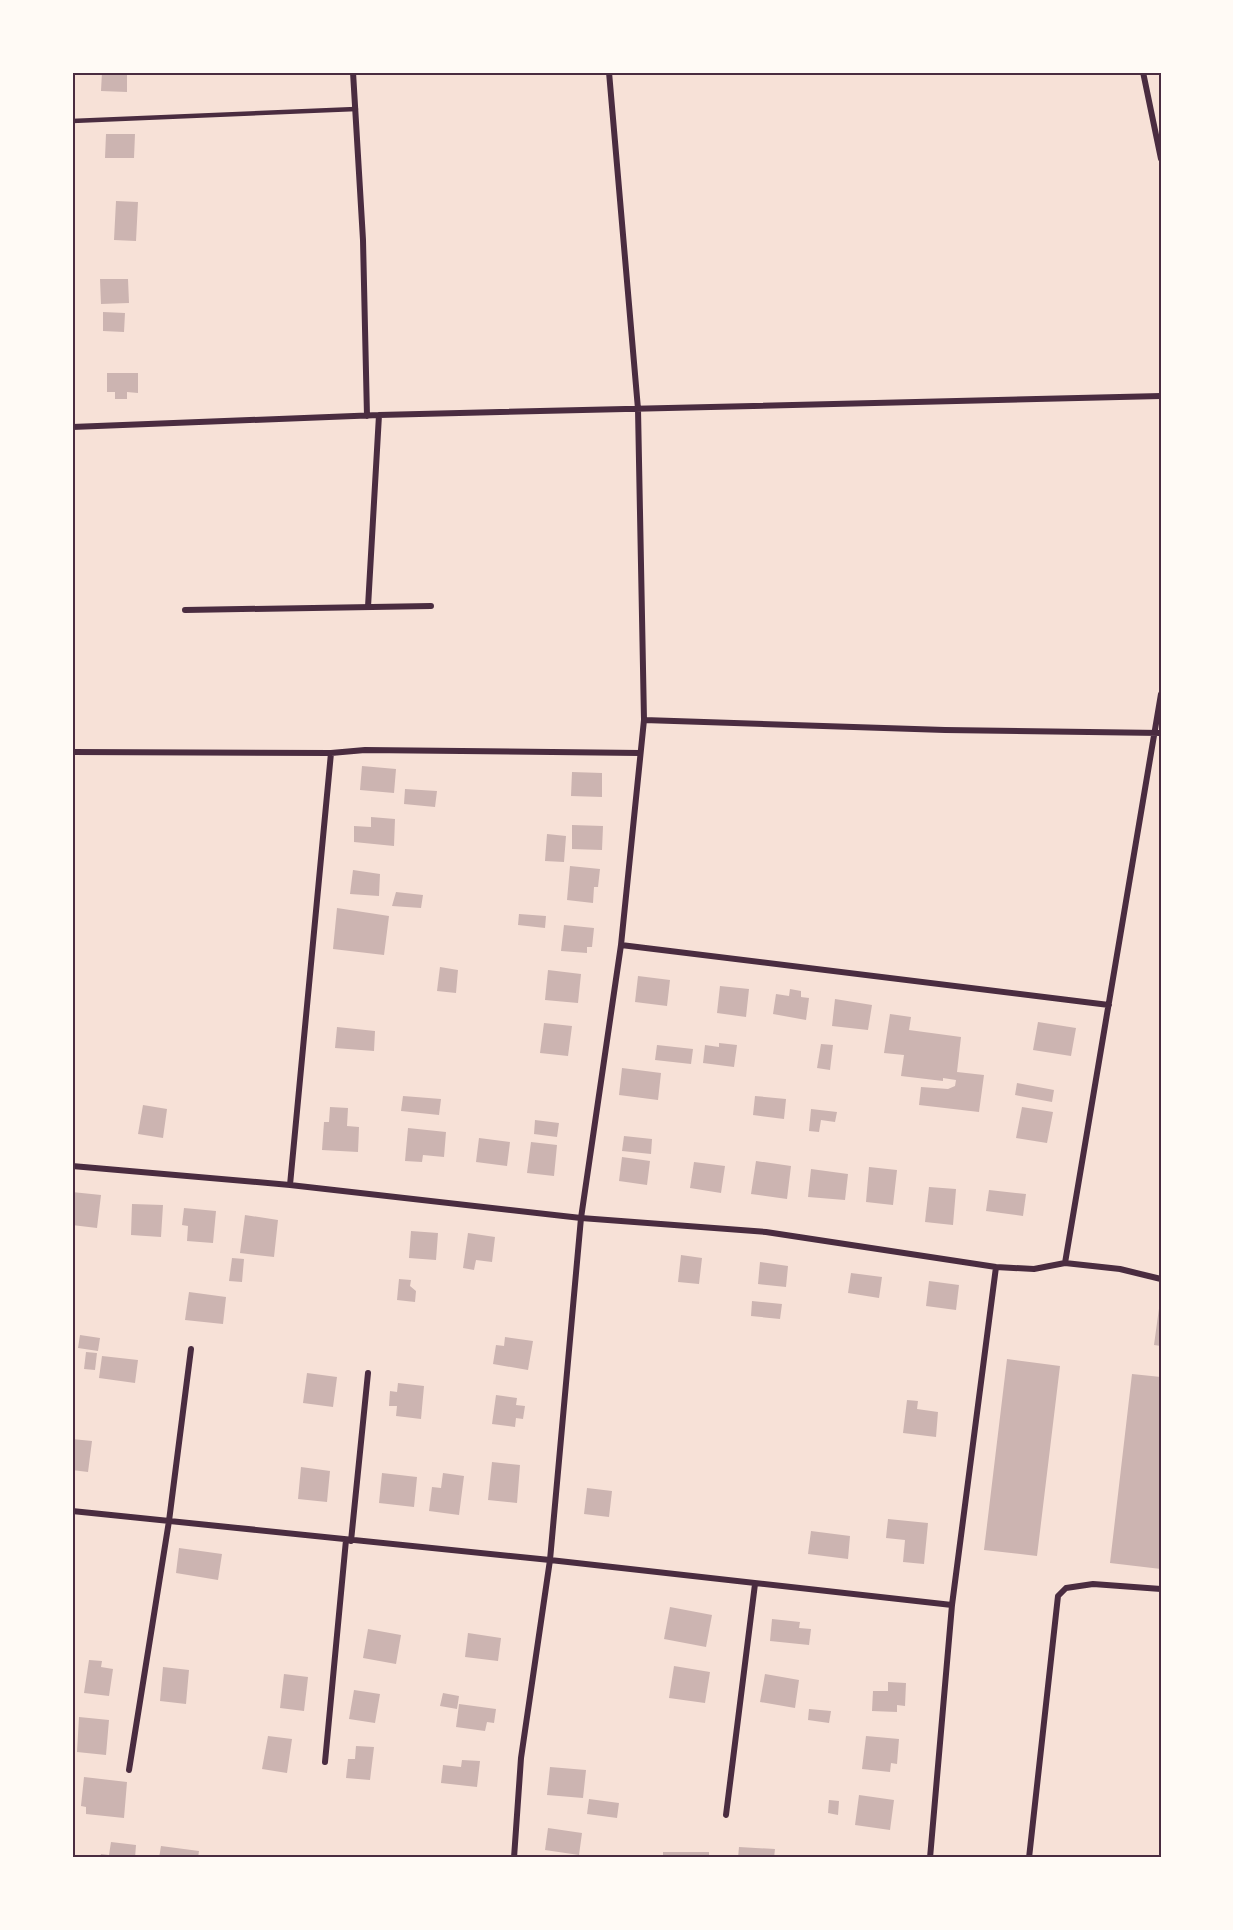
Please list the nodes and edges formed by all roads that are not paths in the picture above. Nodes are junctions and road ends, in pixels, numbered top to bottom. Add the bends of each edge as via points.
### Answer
1 (353, 72) edge
2 (609, 72) edge
3 (1143, 72) edge
4 (356, 109) junction
5 (72, 121) edge
6 (1161, 159) edge
7 (1161, 396) edge
8 (638, 409) junction
9 (379, 415) junction
10 (367, 416) junction
11 (72, 426) edge
12 (431, 606) dead end
13 (368, 607) junction
14 (185, 609) dead end
15 (1161, 694) edge
16 (644, 720) junction
17 (1159, 733) edge
18 (72, 752) edge
19 (331, 753) junction
20 (640, 753) junction
21 (621, 945) junction
22 (1109, 1005) junction
23 (72, 1166) edge
24 (290, 1185) junction
25 (581, 1218) junction
26 (1065, 1263) junction
27 (996, 1267) junction
28 (1161, 1279) edge
29 (191, 1349) dead end
30 (368, 1373) dead end
31 (72, 1511) edge
32 (169, 1521) junction
33 (349, 1540) junction
34 (550, 1560) junction
35 (755, 1584) junction
36 (1161, 1588) edge
37 (952, 1605) junction
38 (325, 1762) dead end
39 (129, 1770) dead end
40 (726, 1815) dead end
41 (514, 1858) edge
42 (930, 1858) edge
43 (1029, 1858) edge

1 - 4 street
2 - 8 street
3 - 6 street
4 - 5 lane
4 - 10 street
7 - 8 street
8 - 9 street
8 - 16 street
9 - 10 street
9 - 13 street
10 - 11 street
12 - 13 street
13 - 14 street
15 - 17 street
16 - 17 street
16 - 20 street
17 - 22 street
18 - 19 street
19 - 20 street
19 - 24 street
20 - 21 street
21 - 22 street
21 - 25 street
22 - 26 street
23 - 24 street
24 - 25 street
25 - 27 street via 766,1232
25 - 34 street
26 - 27 street via 1034,1269
26 - 28 street via 1120,1269
27 - 37 street
29 - 32 street
30 - 33 street
31 - 32 street
32 - 33 street
32 - 39 street
33 - 34 street
33 - 38 street
34 - 35 street
34 - 41 street via 521,1758
35 - 37 street
35 - 40 street
36 - 43 street via 1093,1584 1066,1588 1058,1596
37 - 42 street

